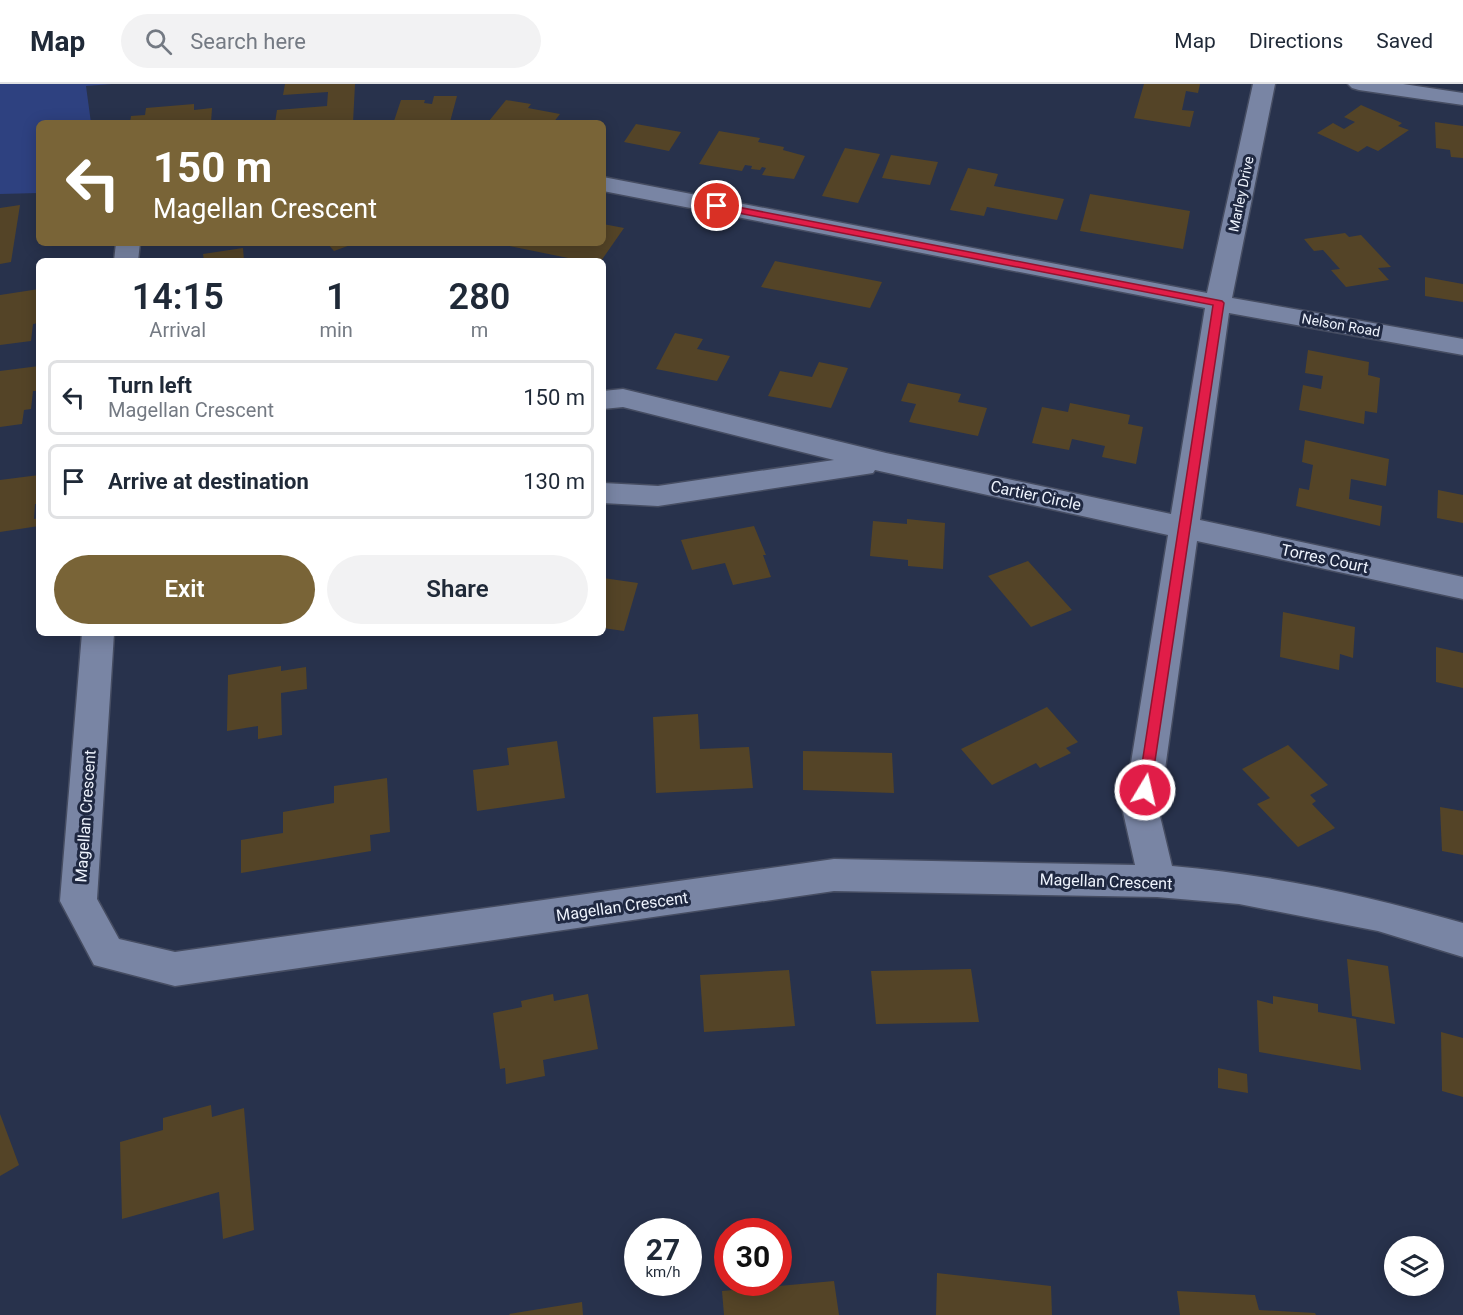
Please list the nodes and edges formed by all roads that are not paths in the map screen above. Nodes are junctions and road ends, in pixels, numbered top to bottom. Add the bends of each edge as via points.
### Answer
1 (1264, 84) edge
2 (1359, 84) edge
3 (1463, 99) edge
4 (606, 185) edge
5 (1218, 303) junction
6 (1463, 347) edge
7 (606, 400) edge
8 (886, 464) junction
9 (606, 493) edge
10 (1186, 528) junction
11 (1463, 588) edge
12 (98, 636) edge
13 (1157, 881) junction
14 (1463, 940) edge

1 - 5 street, Marley Drive
2 - 3 street
4 - 5 street
5 - 6 street, Nelson Road
5 - 10 street, Marley Drive
7 - 8 street, Cartier Circle via 623,398
8 - 9 street, Cartier Circle via 658,495
8 - 10 street, Cartier Circle
10 - 11 street, Torres Court
10 - 13 street, Marley Drive via 1141,812
12 - 13 street, Magellan Crescent via 78,900 107,953 153,964 175,969 834,875
13 - 14 street, Magellan Crescent via 1239,888 1378,915

